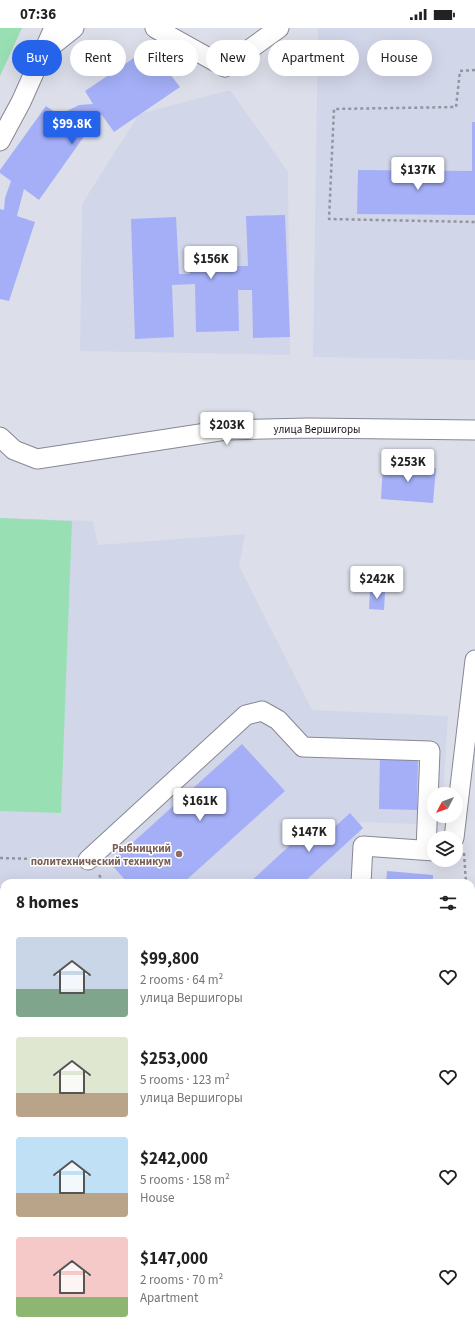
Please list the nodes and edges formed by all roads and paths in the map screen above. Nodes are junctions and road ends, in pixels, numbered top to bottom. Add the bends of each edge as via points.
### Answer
1 (54, 28) edge
2 (74, 28) edge
3 (155, 28) edge
4 (279, 28) edge
5 (48, 40) edge
6 (59, 40) edge
7 (475, 70) edge
8 (32, 76) edge
9 (0, 141) edge
10 (475, 222) edge
11 (475, 430) edge
12 (0, 437) edge
13 (475, 660) edge
14 (430, 831) edge
15 (458, 831) edge
16 (463, 850) edge
17 (427, 851) edge
18 (0, 858) edge
19 (88, 860) joint
20 (361, 879) edge
21 (466, 879) edge

1 - 5 street
2 - 6 street
3 - 4 street via 224,67
7 - 10 path via 460,71 456,107 334,109 329,219
8 - 9 street
11 - 12 street, улица Вершигоры via 226,430 37,459 14,450
13 - 15 street
14 - 19 street via 430,751 303,747 278,720 262,711 246,714
16 - 21 path via 466,853
17 - 20 street via 363,846
18 - 19 path

